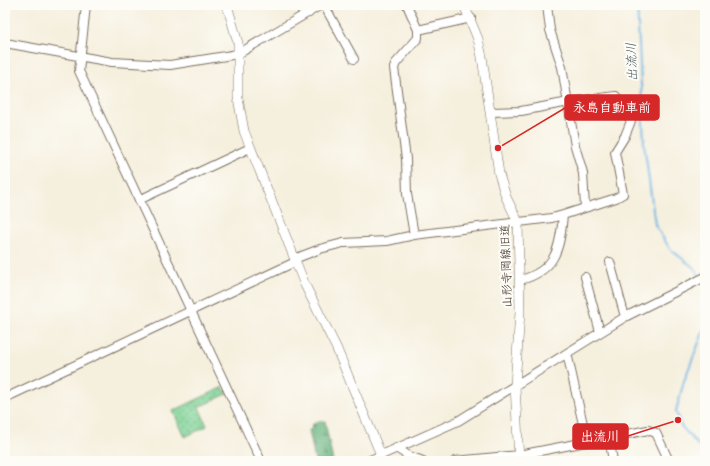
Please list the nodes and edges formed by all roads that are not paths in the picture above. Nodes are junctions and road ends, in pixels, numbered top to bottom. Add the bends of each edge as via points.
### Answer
1 (86, 5) edge
2 (228, 5) edge
3 (304, 5) edge
4 (323, 5) edge
5 (407, 5) edge
6 (464, 5) edge
7 (547, 5) edge
8 (308, 13) junction
9 (471, 18) junction
10 (418, 30) junction
11 (5, 43) edge
12 (238, 54) junction
13 (80, 56) junction
14 (354, 59) dead end
15 (569, 102) junction
16 (491, 112) junction
17 (250, 148) junction
18 (139, 200) junction
19 (585, 207) junction
20 (563, 215) junction
21 (518, 222) junction
22 (414, 235) junction
23 (295, 260) junction
24 (610, 262) dead end
25 (585, 277) dead end
26 (701, 279) edge
27 (520, 280) junction
28 (190, 311) junction
29 (625, 317) junction
30 (600, 332) junction
31 (567, 353) junction
32 (515, 385) junction
33 (5, 398) edge
34 (609, 437) junction
35 (587, 442) junction
36 (396, 448) junction
37 (381, 455) junction
38 (519, 458) edge
39 (261, 461) edge
40 (368, 461) edge
41 (423, 461) edge
42 (455, 461) edge
43 (613, 461) edge
44 (669, 461) edge

1 - 13 street
2 - 12 street via 235,28
3 - 8 street
4 - 8 street
4 - 14 street
5 - 10 street
6 - 9 street, 山形寺岡線旧道
7 - 15 street via 550,30 562,67
8 - 12 street
9 - 10 street
9 - 16 street, 山形寺岡線旧道 via 478,39
10 - 22 street via 418,38 394,68 406,159 407,194
11 - 13 street
12 - 13 street via 170,65 112,62
12 - 17 street via 240,118
13 - 18 street via 79,71
15 - 16 street via 521,111
15 - 19 street via 575,146 583,173
15 - 19 street via 616,96 631,121 615,152 623,194
16 - 21 street, 山形寺岡線旧道 via 499,174
17 - 18 street
17 - 23 street
18 - 28 street
19 - 20 street
20 - 21 street
20 - 27 street via 561,240 551,263 528,278
21 - 22 street
21 - 27 street, 山形寺岡線旧道
22 - 23 street via 386,241 343,243 320,249
23 - 28 street
23 - 37 street via 336,347
24 - 29 street
25 - 30 street
26 - 29 street
27 - 32 street, 山形寺岡線旧道
28 - 33 street
28 - 39 street
29 - 30 street
30 - 31 street
31 - 32 street
31 - 35 street
32 - 36 street via 458,421
32 - 38 street, 山形寺岡線旧道
34 - 35 street
34 - 43 street
34 - 44 street via 650,431 656,434
35 - 38 street
36 - 37 street
36 - 41 street
37 - 40 street
38 - 42 street

